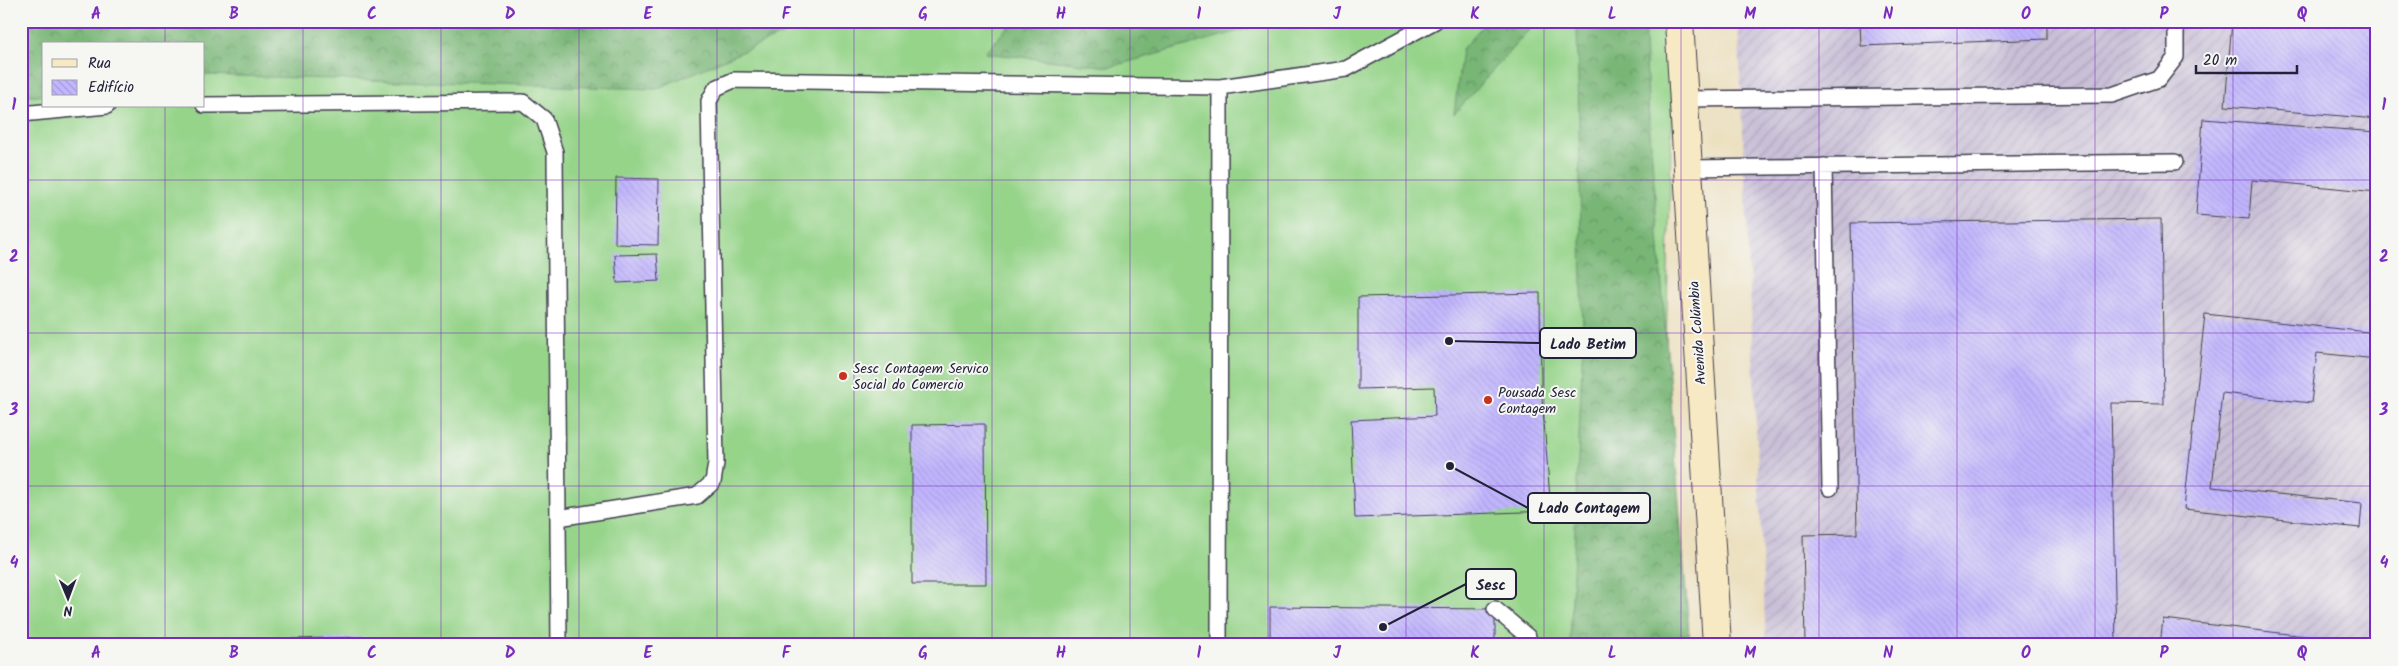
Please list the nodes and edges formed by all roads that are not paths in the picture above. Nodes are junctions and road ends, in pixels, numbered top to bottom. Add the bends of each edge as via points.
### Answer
1 (1435, 21) edge
2 (1678, 21) edge
3 (2176, 21) edge
4 (1220, 87) junction
5 (1682, 99) junction
6 (205, 105) edge
7 (86, 108) edge
8 (21, 114) edge
9 (2175, 162) dead end
10 (1824, 166) junction
11 (1687, 168) junction
12 (1830, 488) dead end
13 (558, 518) junction
14 (1495, 609) dead end
15 (559, 645) edge
16 (1219, 645) edge
17 (1527, 645) edge
18 (1717, 645) edge

1 - 4 lane via 1346,69
2 - 5 street, Avenida Colúmbia
3 - 5 lane via 2176,57 2159,79 2112,95
4 - 13 lane via 734,80 716,88 709,101 716,464 713,482 697,496
4 - 16 lane
5 - 11 street, Avenida Colúmbia
6 - 13 lane via 522,102 544,119 555,152
7 - 8 lane
9 - 10 lane
10 - 11 lane
10 - 12 lane
11 - 18 street, Avenida Colúmbia
13 - 15 lane
14 - 17 lane via 1528,637

